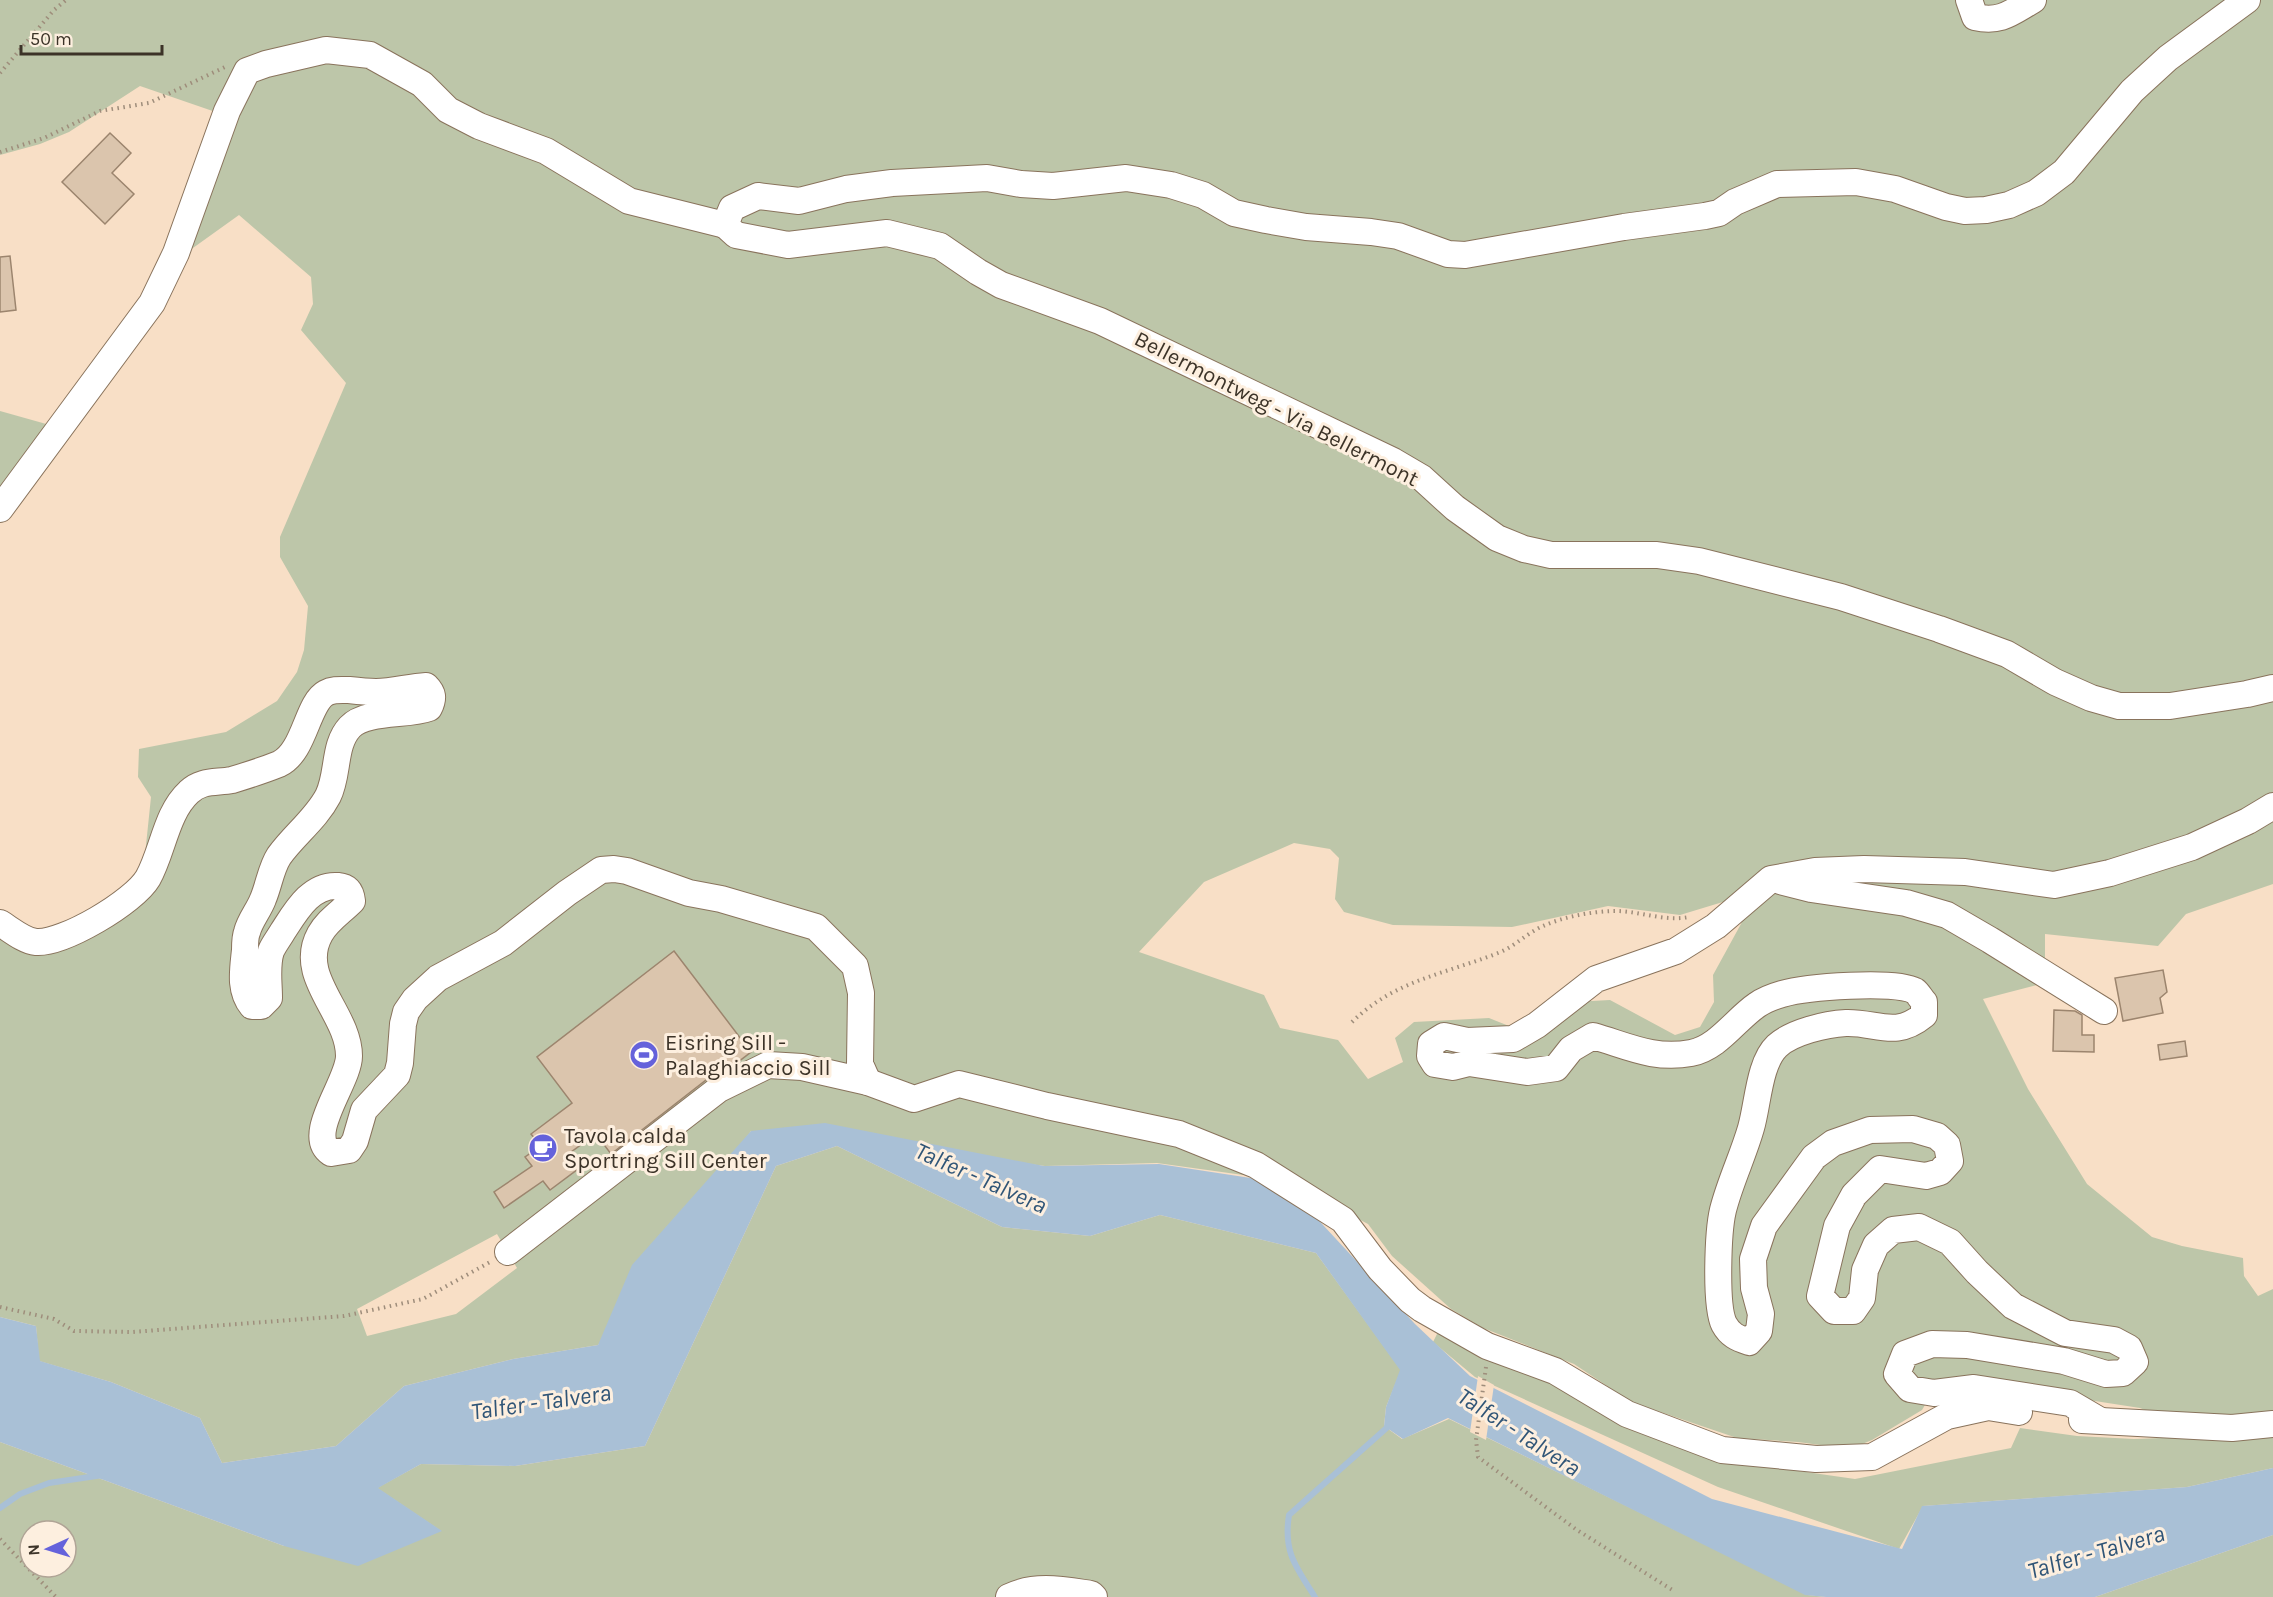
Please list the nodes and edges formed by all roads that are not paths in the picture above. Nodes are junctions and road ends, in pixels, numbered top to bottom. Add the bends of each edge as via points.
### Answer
1 (1970, 0) edge
2 (2033, 0) edge
3 (2247, 0) edge
4 (725, 225) junction
5 (0, 509) edge
6 (2273, 688) edge
7 (2273, 806) edge
8 (1772, 879) junction
9 (0, 923) edge
10 (2104, 1011) dead end
11 (868, 1082) junction
12 (508, 1252) road end
13 (2099, 1420) junction
14 (2273, 1424) edge
15 (1010, 1597) edge
16 (1094, 1597) edge

1 - 2 street via 1975,17 1990,20
3 - 4 street via 2168,58 2132,91 2064,172 2036,193 1986,210 1946,207 1895,189 1856,182 1777,184 1719,213 1465,255 1448,254 1398,236 1306,228 1234,213 1203,195 1171,185 1126,178 1053,186 987,178 892,183 799,201 758,196 732,208
4 - 5 street, Bellermontweg - Via Bellermont via 629,201 546,151 448,110 422,84 370,55 326,50 247,71 227,111 176,253 152,303
4 - 6 street, Bellermontweg - Via Bellermont via 736,235 788,245 887,233 940,246 1001,285 1100,321 1394,461 1422,478 1497,538 1524,549 1551,555 1657,555 1699,561 1841,597 2007,654 2055,682 2119,706 2170,706
7 - 8 street via 2192,847 2110,873 2054,885 1965,872 1864,869 1815,871
8 - 10 street via 1906,903 1947,915
8 - 13 street via 1676,951 1596,979 1513,1039 1467,1041 1444,1036 1431,1044 1430,1056 1435,1064 1453,1067 1469,1063 1527,1072 1556,1068 1571,1049 1593,1036 1661,1056 1694,1053 1722,1036 1757,1004 1782,994 1843,986 1889,986 1914,991 1924,1002 1924,1015 1911,1026 1884,1028 1846,1023 1802,1031 1777,1046 1761,1075 1749,1135 1723,1211 1719,1256 1724,1323 1734,1338 1749,1341 1760,1331 1753,1259 1764,1226 1814,1157 1833,1143 1870,1131 1913,1129 1937,1136 1947,1145 1950,1161 1940,1173 1926,1176 1880,1169 1854,1195 1837,1226 1820,1296 1834,1311 1853,1311 1862,1298 1865,1270 1876,1245 1893,1230 1919,1227 1950,1242 2013,1306 2065,1333 2114,1340 2129,1348 2135,1362 2123,1373 2106,1374 2064,1361 1932,1344 1905,1354 1897,1374 1910,1389 1934,1393 1974,1388 2070,1403
9 - 11 street via 35,942 50,940 106,915 139,890 148,878 178,804 189,791 211,781 232,780 280,763 298,743 325,693 337,689 376,692 426,686 433,700 429,708 375,715 351,726 339,750 328,796 278,859 247,931 242,981 246,999 252,1006 261,1006 269,998 268,961 272,948 306,898 322,888 336,886 351,893 352,901 320,934 313,951 317,980 338,1017 349,1056 322,1129 324,1149 331,1153 349,1150 364,1110 397,1075 406,1012 424,988 503,943 602,870 627,871 689,893 816,927 855,966 861,993 860,1064
11 - 12 street via 802,1066 768,1065 718,1089
11 - 13 street via 914,1099 958,1084 1179,1134 1256,1165 1343,1220 1380,1269 1410,1300 1487,1347 1555,1371 1627,1414 1722,1450 1816,1459 1872,1457 1947,1416 1988,1407 2070,1420
13 - 14 street via 2232,1428
15 - 16 street via 1052,1588

